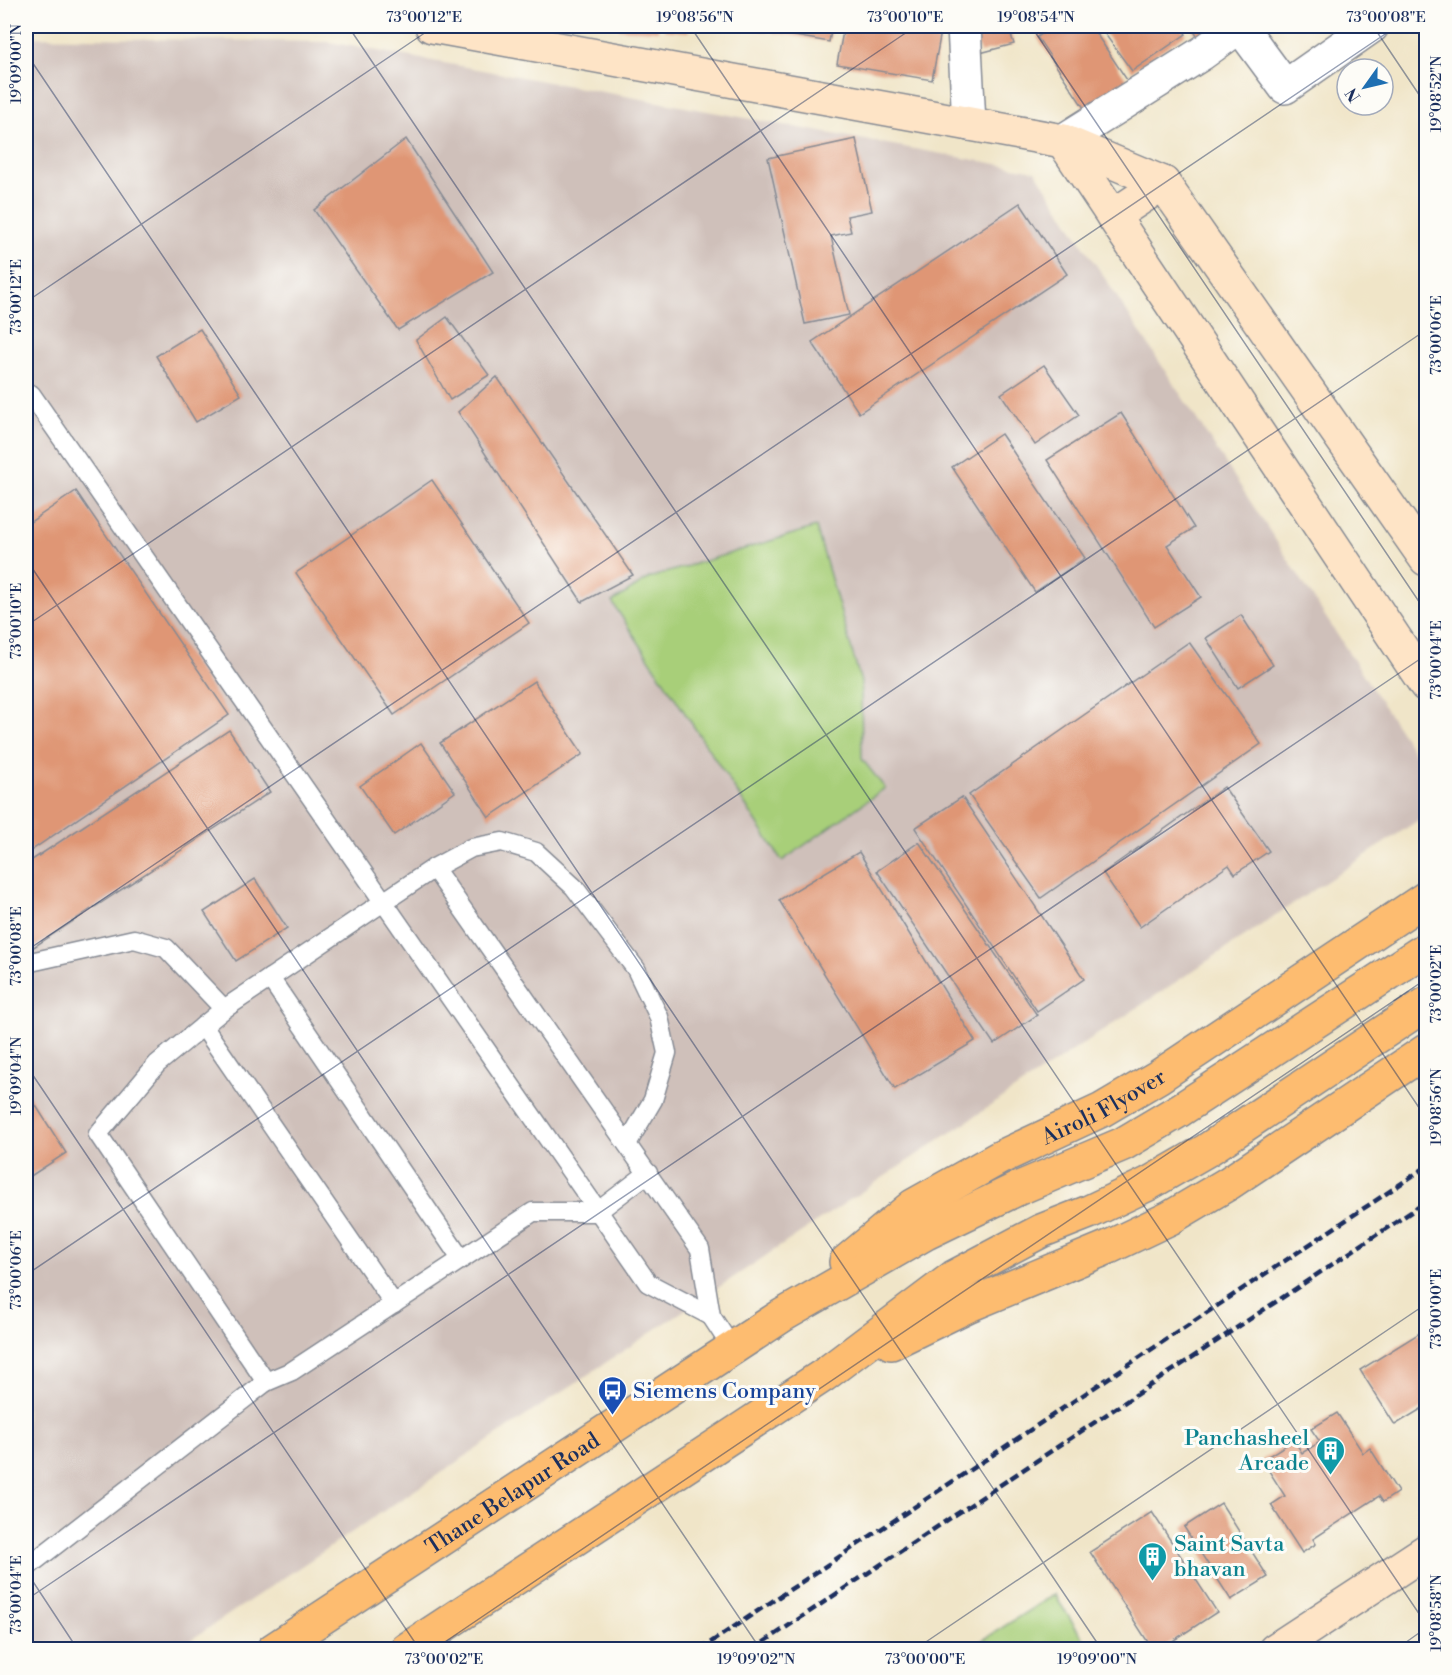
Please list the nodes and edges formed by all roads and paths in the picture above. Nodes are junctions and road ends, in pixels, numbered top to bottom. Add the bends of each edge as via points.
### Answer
1 (432, 26) edge
2 (964, 26) edge
3 (1240, 26) edge
4 (1372, 26) edge
5 (969, 124) junction
6 (1063, 141) junction
7 (1163, 183) junction
8 (1113, 216) junction
9 (31, 394) dead end
10 (1426, 559) edge
11 (1426, 685) edge
12 (434, 868) junction
13 (1426, 898) edge
14 (382, 902) junction
15 (1426, 949) edge
16 (26, 963) edge
17 (270, 978) junction
18 (1426, 1004) edge
19 (224, 1009) junction
20 (203, 1026) junction
21 (1426, 1052) edge
22 (627, 1144) junction
23 (648, 1173) junction
24 (597, 1212) junction
25 (461, 1259) junction
26 (394, 1304) junction
27 (783, 1315) junction
28 (711, 1316) junction
29 (732, 1348) junction
30 (824, 1375) junction
31 (266, 1382) junction
32 (1426, 1551) edge
33 (26, 1568) edge
34 (1277, 1649) edge
35 (273, 1650) edge
36 (406, 1650) edge

1 - 5 street
2 - 5 street
3 - 4 street via 1285,87
3 - 6 street
5 - 6 street
6 - 7 street
6 - 8 street
7 - 8 street
7 - 10 street
8 - 11 street
9 - 14 lane
12 - 14 lane
12 - 22 lane
12 - 22 lane via 471,848 502,842 536,852 574,887 636,969 659,1017 667,1053 653,1100
13 - 27 main road, Airoli Flyover via 1158,1077 1102,1110 999,1158 912,1206
14 - 17 lane
14 - 24 lane
15 - 27 main road via 1123,1144 926,1233
16 - 19 lane via 134,939 166,948
17 - 19 lane
17 - 25 lane
18 - 30 main road via 1207,1150 1148,1184 1041,1231 954,1277
19 - 20 lane
20 - 26 lane
20 - 31 lane via 158,1064 98,1134
21 - 30 main road via 1170,1218 969,1305
22 - 23 lane
23 - 24 lane
23 - 28 lane via 700,1250
24 - 25 lane via 533,1212
24 - 28 lane via 648,1283
25 - 26 lane
26 - 31 lane via 292,1371
27 - 29 main road, Thane Belapur Road
28 - 29 lane
29 - 35 main road, Thane Belapur Road
30 - 36 main road
31 - 33 lane
32 - 34 street

